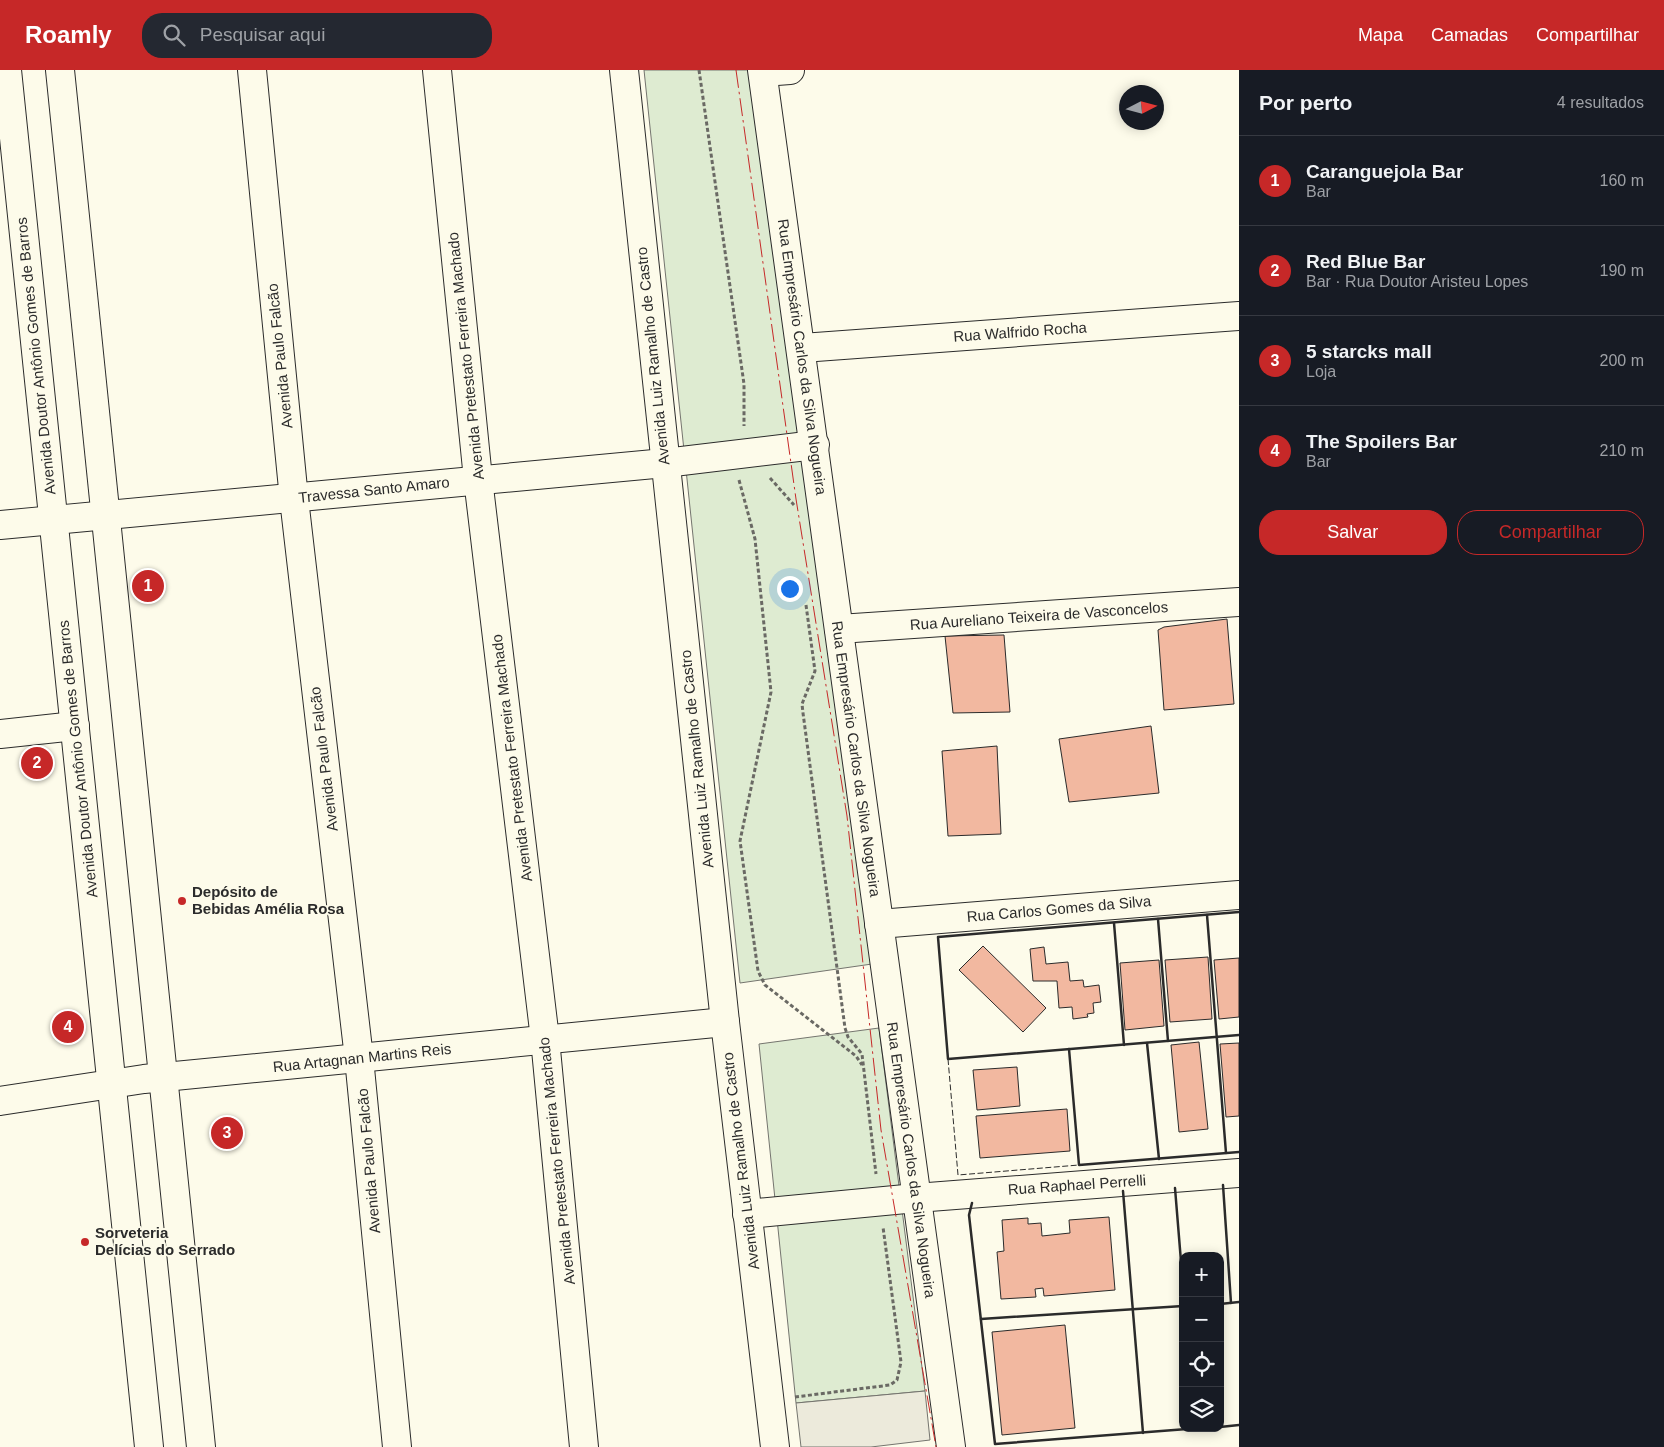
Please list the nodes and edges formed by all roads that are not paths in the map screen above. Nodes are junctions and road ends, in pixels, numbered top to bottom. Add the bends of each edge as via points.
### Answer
1 (7, 70) edge
2 (60, 70) edge
3 (252, 70) edge
4 (437, 70) edge
5 (624, 70) edge
6 (790, 70) edge
7 (763, 71) edge
8 (8, 169) edge
9 (1239, 316) edge
10 (802, 348) junction
11 (815, 445) junction
12 (664, 463) junction
13 (478, 479) junction
14 (294, 499) junction
15 (106, 515) junction
16 (52, 519) junction
17 (0, 525) edge
18 (1239, 602) edge
19 (839, 629) junction
20 (74, 726) junction
21 (0, 734) edge
22 (1239, 895) edge
23 (879, 924) junction
24 (725, 1022) junction
25 (545, 1039) junction
26 (360, 1058) junction
27 (164, 1077) junction
28 (111, 1083) junction
29 (0, 1101) edge
30 (1239, 1173) edge
31 (916, 1198) junction
32 (748, 1214) junction
33 (149, 1447) edge
34 (202, 1447) edge
35 (397, 1447) edge
36 (584, 1447) edge
37 (775, 1447) edge
38 (951, 1447) edge

1 - 8 street, Avenida Doutor Antônio Gomes de Barros
2 - 15 street
3 - 14 street, Avenida Paulo Falcão
4 - 13 street, Avenida Pretestato Ferreira Machado
5 - 12 street, Avenida Luiz Ramalho de Castro
6 - 7 street
7 - 10 street, Rua Empresário Carlos da Silva Nogueira
8 - 16 street, Avenida Doutor Antônio Gomes de Barros
9 - 10 street, Rua Walfrido Rocha
10 - 11 street, Rua Empresário Carlos da Silva Nogueira
11 - 12 street, Travessa Santo Amaro
11 - 19 street, Rua Empresário Carlos da Silva Nogueira
12 - 13 street, Travessa Santo Amaro
12 - 24 street, Avenida Luiz Ramalho de Castro
13 - 14 street, Travessa Santo Amaro
13 - 25 street, Avenida Pretestato Ferreira Machado
14 - 15 street, Travessa Santo Amaro
14 - 26 street, Avenida Paulo Falcão
15 - 16 street, Travessa Santo Amaro
15 - 27 street
16 - 17 street, Travessa Santo Amaro
16 - 20 street, Avenida Doutor Antônio Gomes de Barros
18 - 19 street, Rua Aureliano Teixeira de Vasconcelos
19 - 23 street, Rua Empresário Carlos da Silva Nogueira
20 - 21 street
20 - 28 street, Avenida Doutor Antônio Gomes de Barros
22 - 23 street, Rua Carlos Gomes da Silva
23 - 31 street, Rua Empresário Carlos da Silva Nogueira
24 - 25 street, Rua Artagnan Martins Reis
24 - 32 street, Avenida Luiz Ramalho de Castro
25 - 26 street, Rua Artagnan Martins Reis
25 - 36 street, Avenida Pretestato Ferreira Machado
26 - 27 street, Rua Artagnan Martins Reis
26 - 35 street, Avenida Paulo Falcão
27 - 28 street, Rua Artagnan Martins Reis
27 - 34 street
28 - 29 street, Rua Artagnan Martins Reis
28 - 33 street, Avenida Doutor Antônio Gomes de Barros
30 - 31 street, Rua Raphael Perrelli
31 - 32 street, Rua Raphael Perrelli
31 - 38 street, Rua Empresário Carlos da Silva Nogueira
32 - 37 street, Avenida Luiz Ramalho de Castro

